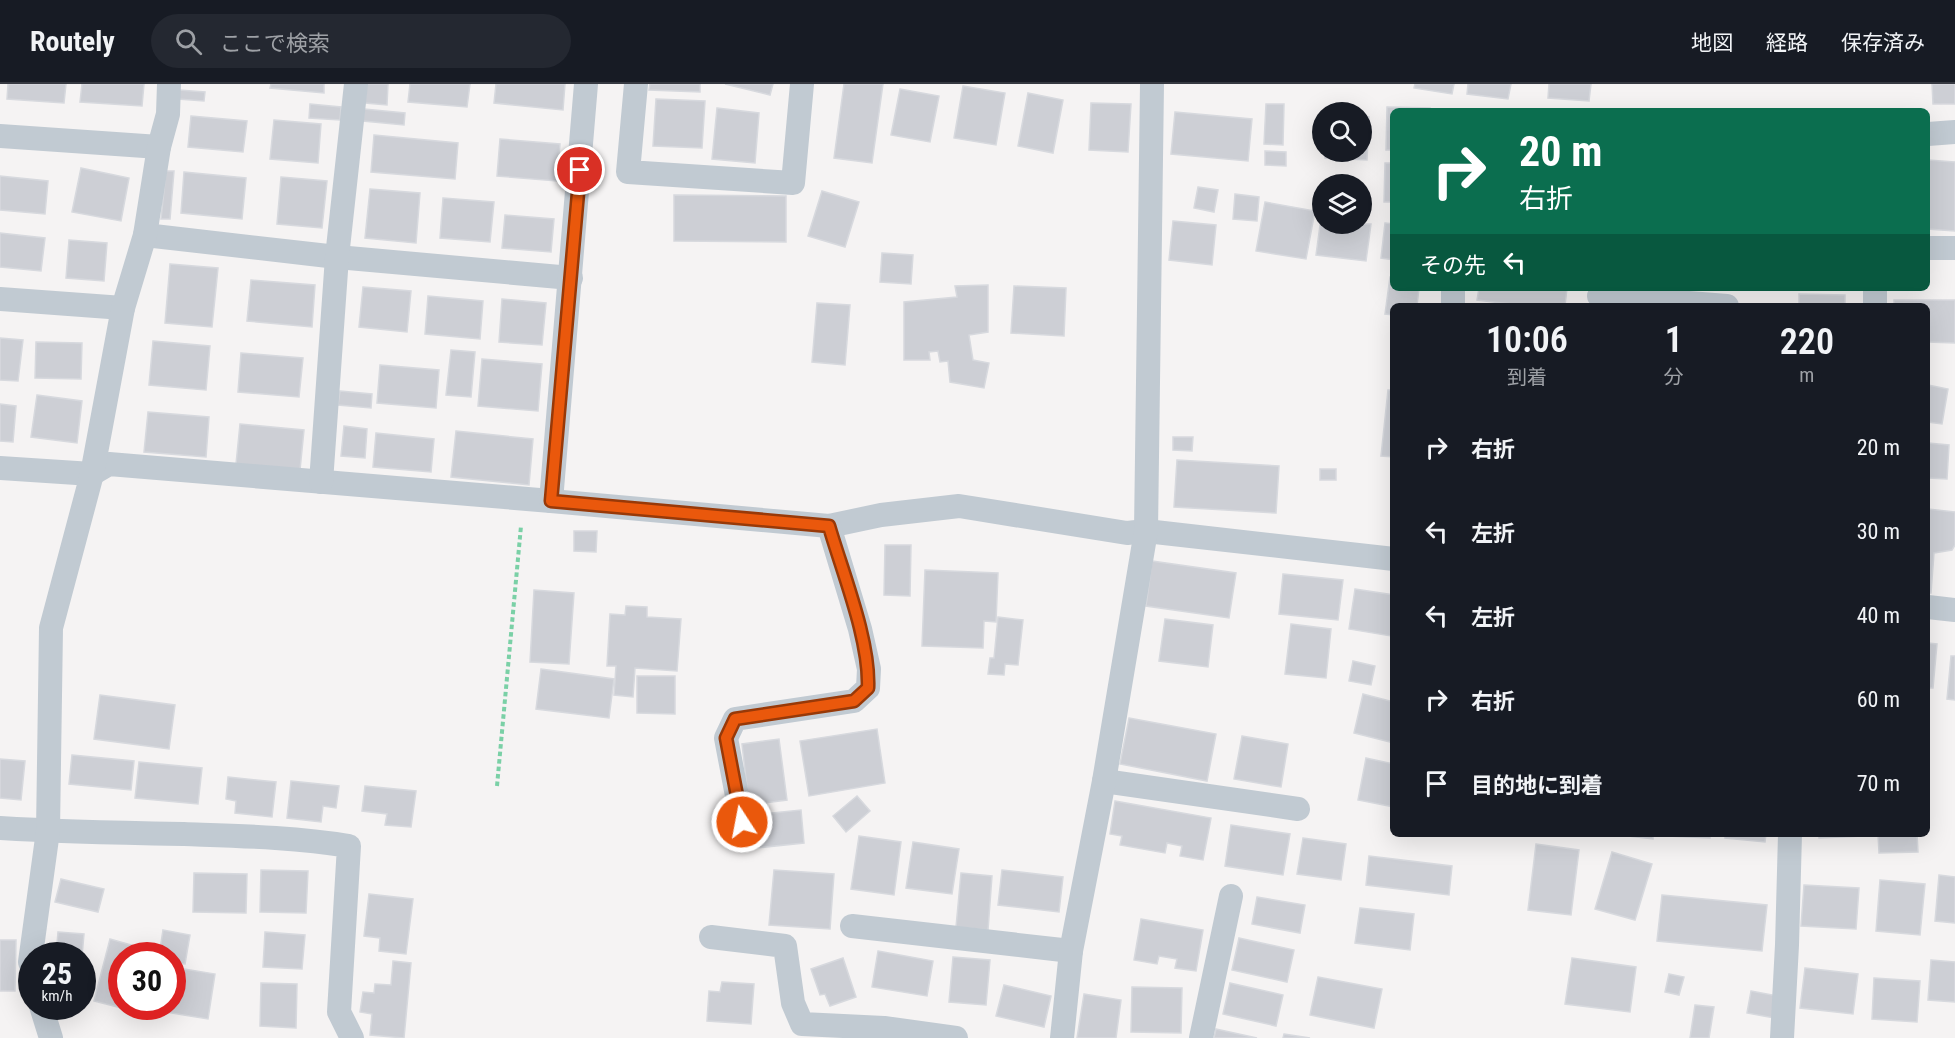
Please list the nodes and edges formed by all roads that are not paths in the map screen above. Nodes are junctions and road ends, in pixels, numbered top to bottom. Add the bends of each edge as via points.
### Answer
1 (169, 84) edge
2 (356, 84) edge
3 (586, 84) edge
4 (636, 84) edge
5 (802, 84) edge
6 (1152, 84) edge
7 (1955, 132) edge
8 (1930, 134) edge
9 (0, 135) edge
10 (159, 147) junction
11 (145, 235) junction
12 (1930, 248) edge
13 (1955, 248) edge
14 (337, 257) junction
15 (571, 278) junction
16 (1599, 297) edge
17 (0, 300) edge
18 (1684, 303) edge
19 (123, 308) junction
20 (0, 468) edge
21 (92, 474) junction
22 (321, 482) junction
23 (551, 501) junction
24 (829, 526) junction
25 (1146, 531) junction
26 (1390, 559) edge
27 (1930, 607) edge
28 (1955, 610) edge
29 (1104, 780) junction
30 (1298, 809) dead end
31 (742, 822) dead end
32 (0, 828) edge
33 (48, 831) junction
34 (1791, 837) edge
35 (1231, 896) dead end
36 (852, 926) dead end
37 (711, 937) dead end
38 (33, 942) edge
39 (1071, 951) junction
40 (45, 1020) edge
41 (802, 1031) edge
42 (51, 1038) edge
43 (352, 1038) edge
44 (956, 1038) edge
45 (1062, 1038) edge
46 (1201, 1038) edge
47 (1782, 1038) edge

1 - 10 street via 168,114
2 - 14 street
3 - 15 street
4 - 5 street via 628,172 793,183
6 - 25 street
7 - 8 street
9 - 10 street
10 - 11 street
11 - 14 street
11 - 19 street
12 - 13 street
14 - 15 street
14 - 22 street
15 - 23 street
16 - 18 street
17 - 19 street
19 - 21 street
20 - 21 street
21 - 22 street via 109,464
21 - 33 street via 51,628
22 - 23 street
23 - 24 street
24 - 25 street via 959,506 1127,533
24 - 31 street via 860,629 869,669 868,688 854,701 735,719 726,738
25 - 26 street
25 - 29 street
27 - 28 street
29 - 30 street
29 - 39 street
32 - 33 street
33 - 38 street
33 - 43 street via 262,836 349,846 339,1012
34 - 47 street
35 - 46 street
36 - 39 street
37 - 41 street via 785,946 793,1003
39 - 45 street
40 - 42 street
41 - 44 street via 884,1028

